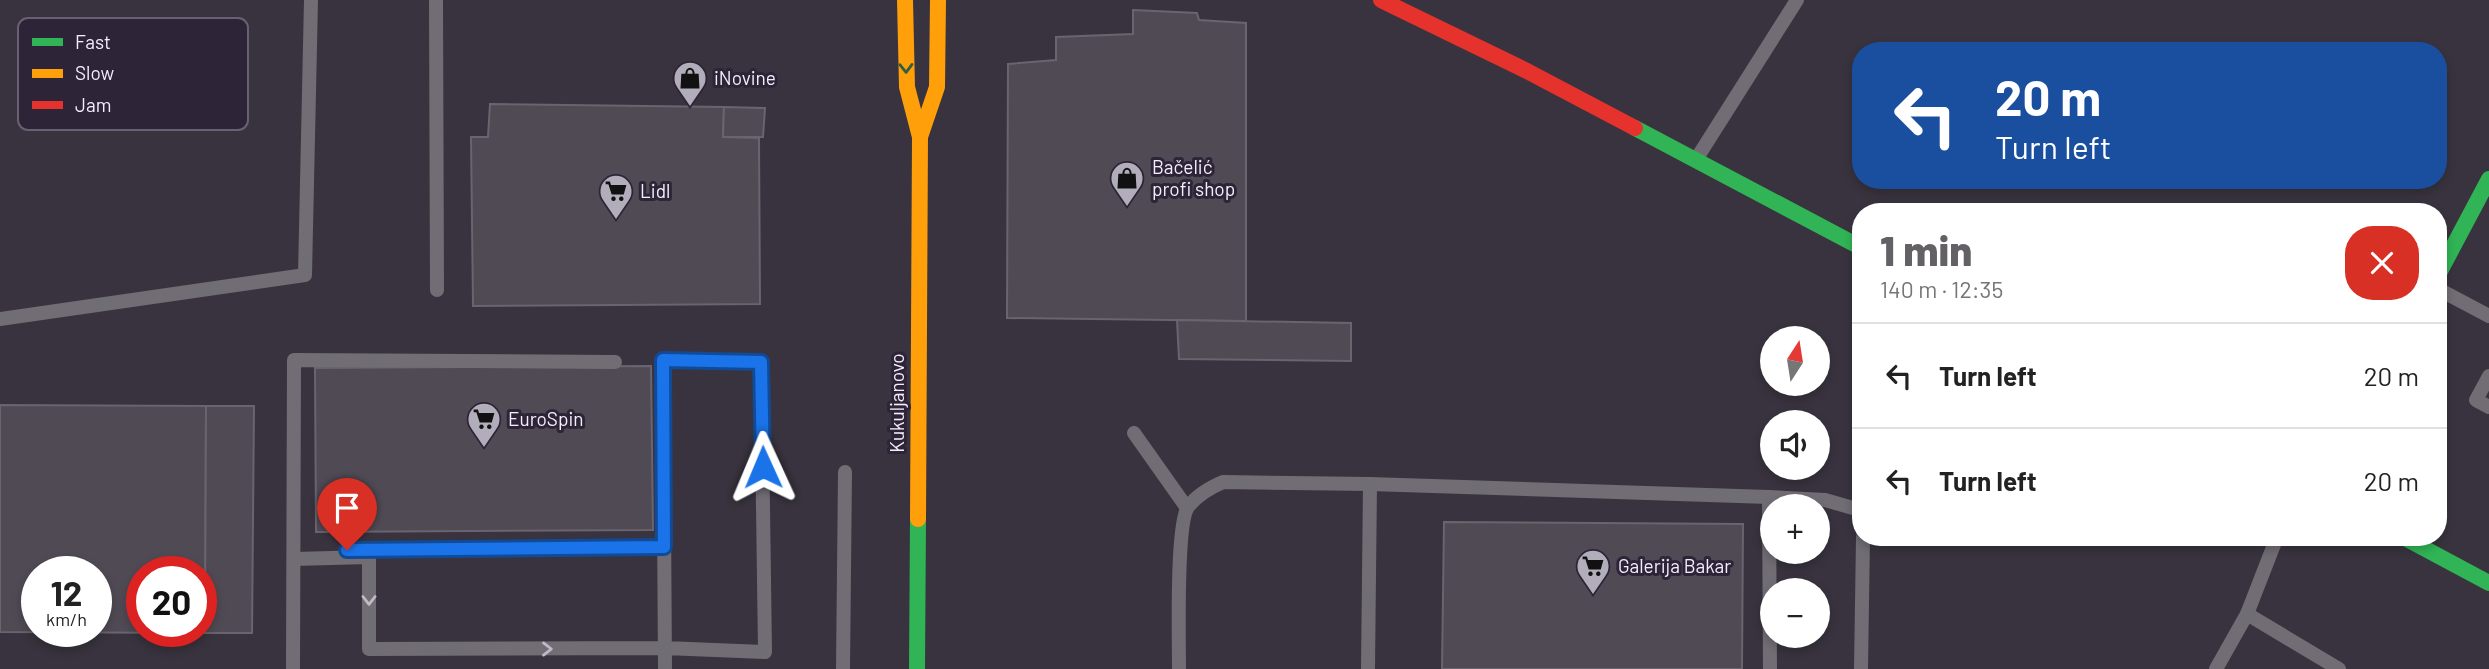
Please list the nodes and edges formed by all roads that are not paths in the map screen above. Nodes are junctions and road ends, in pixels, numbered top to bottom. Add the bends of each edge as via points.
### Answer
1 (311, 0) edge
2 (436, 0) edge
3 (905, 0) edge
4 (938, 0) edge
5 (1381, 0) edge
6 (1797, 0) edge
7 (954, 32) dead end
8 (937, 87) junction
9 (920, 136) junction
10 (1696, 159) junction
11 (2489, 179) edge
12 (1852, 243) edge
13 (2447, 258) edge
14 (437, 290) dead end
15 (2447, 294) edge
16 (2489, 316) edge
17 (0, 318) edge
18 (615, 362) dead end
19 (2489, 376) edge
20 (2489, 407) edge
21 (1133, 433) dead end
22 (845, 472) dead end
23 (1370, 484) junction
24 (1760, 497) edge
25 (1830, 501) edge
26 (1187, 508) junction
27 (1852, 508) edge
28 (1863, 546) edge
29 (2274, 546) edge
30 (2420, 546) edge
31 (664, 547) junction
32 (294, 555) junction
33 (1769, 564) edge
34 (2489, 583) edge
35 (2248, 614) junction
36 (665, 648) junction
37 (293, 669) edge
38 (665, 669) edge
39 (843, 669) edge
40 (917, 669) edge
41 (1179, 669) edge
42 (1368, 669) edge
43 (1770, 669) edge
44 (1861, 669) edge
45 (2216, 669) edge
46 (2339, 669) edge

1 - 17 lane via 305,275
2 - 14 lane
3 -> 9 main road, Kukuljanovo via 906,87
4 - 8 main road, Kukuljanovo
5 - 10 main road
6 - 10 lane
7 - 8 main road
8 - 9 main road, Kukuljanovo
9 - 40 main road, Kukuljanovo
10 - 12 main road
11 - 13 main road
15 - 16 lane
18 - 32 lane via 294,360
19 - 20 lane via 2476,400
21 - 26 lane
22 - 39 lane
23 - 24 lane
23 - 26 lane via 1223,482 1204,491
23 - 42 lane
25 - 27 lane
26 - 41 lane via 1182,531
28 - 44 lane
29 - 35 lane
30 - 34 main road
31 - 32 lane
31 - 36 lane
31 - 36 lane via 663,360 761,362 765,652
32 -> 36 lane via 369,557 369,649
32 - 37 lane
33 - 43 lane
35 - 45 lane
35 - 46 lane
36 - 38 lane

